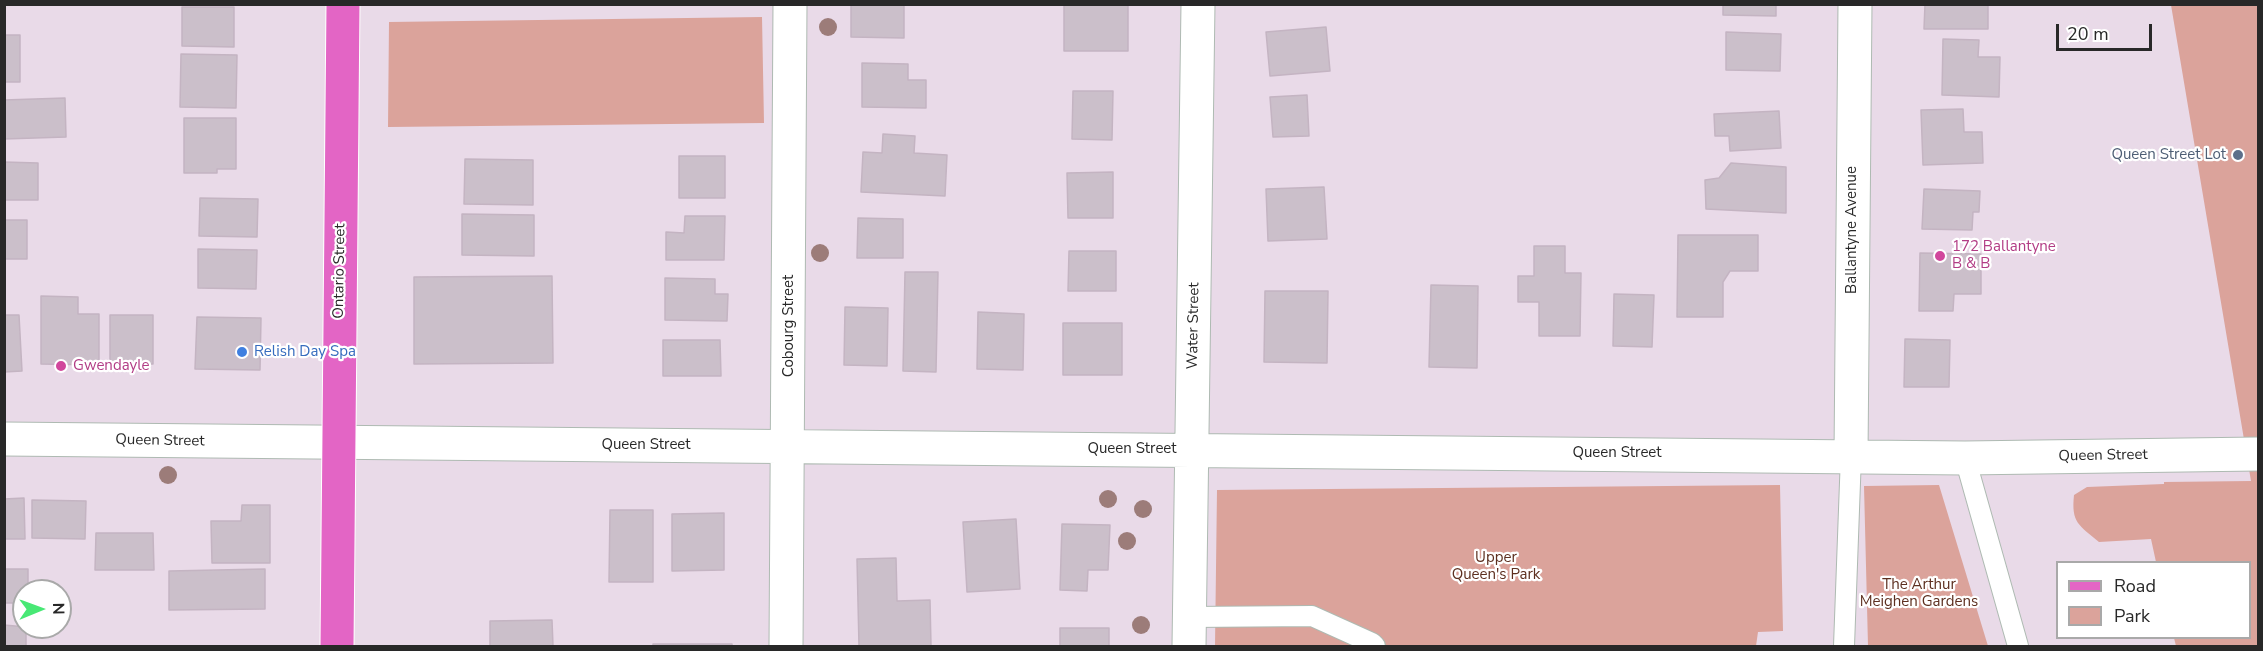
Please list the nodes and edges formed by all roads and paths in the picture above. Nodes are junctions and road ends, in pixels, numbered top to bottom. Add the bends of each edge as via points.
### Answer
1 (343, 4) edge
2 (790, 4) edge
3 (1198, 4) edge
4 (1855, 4) edge
5 (4, 439) edge
6 (338, 443) junction
7 (788, 447) junction
8 (1192, 450) junction
9 (2259, 454) edge
10 (1851, 455) junction
11 (1965, 458) junction
12 (1190, 632) edge
13 (337, 646) edge
14 (786, 646) edge
15 (1375, 646) edge
16 (1844, 646) edge
17 (2018, 646) edge

1 - 6 main road, Ontario Street
2 - 7 street, Cobourg Street
3 - 8 street, Water Street
4 - 10 street, Ballantyne Avenue
5 - 6 street, Queen Street
6 - 7 street, Queen Street
6 - 13 main road, Ontario Street
7 - 8 street, Queen Street
7 - 14 street, Cobourg Street
8 - 10 street, Queen Street
8 - 12 street, Water Street
9 - 11 street, Queen Street
10 - 11 street, Queen Street
10 - 16 lane
11 - 17 lane
12 - 15 lane via 1312,616

